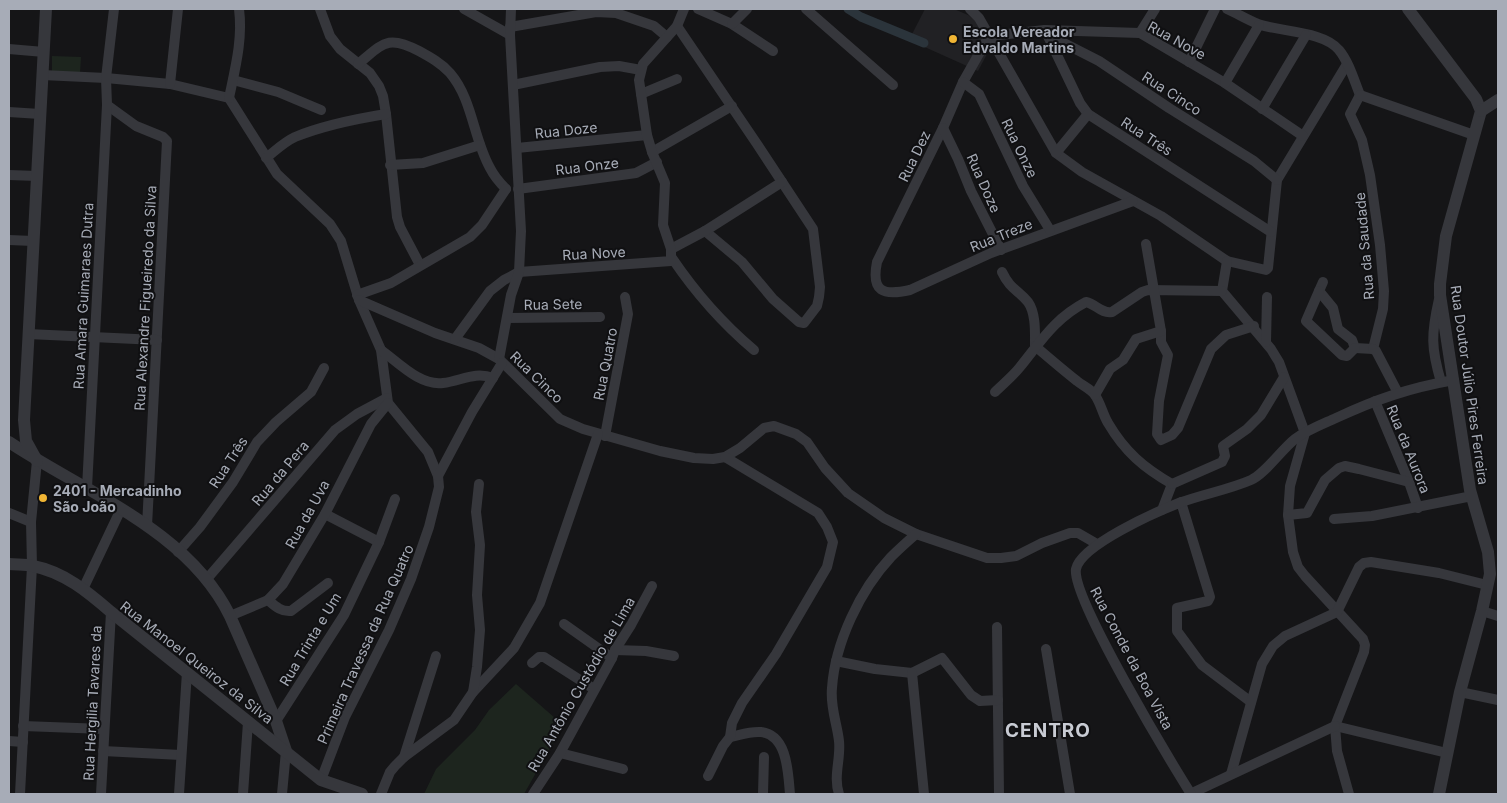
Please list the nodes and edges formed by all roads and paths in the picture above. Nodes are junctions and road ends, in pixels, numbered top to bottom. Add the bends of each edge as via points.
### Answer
1 (46, 9) edge
2 (114, 9) edge
3 (178, 9) edge
4 (239, 9) edge
5 (320, 9) edge
6 (464, 9) edge
7 (511, 9) edge
8 (684, 9) edge
9 (698, 9) edge
10 (746, 9) edge
11 (806, 9) edge
12 (970, 9) edge
13 (1155, 9) edge
14 (1215, 9) edge
15 (1228, 9) edge
16 (1408, 9) edge
17 (732, 24) junction
18 (1259, 24) junction
19 (677, 26) junction
20 (510, 31) junction
21 (1047, 32) junction
22 (1140, 33) junction
23 (1306, 35) junction
24 (988, 36) junction
25 (667, 37) junction
26 (9, 49) edge
27 (773, 51) dead end
28 (44, 52) junction
29 (1189, 62) junction
30 (358, 64) junction
31 (1347, 64) junction
32 (641, 70) junction
33 (42, 75) junction
34 (106, 78) junction
35 (676, 79) dead end
36 (232, 80) junction
37 (963, 82) junction
38 (1225, 83) junction
39 (170, 84) junction
40 (513, 85) junction
41 (893, 85) dead end
42 (641, 94) junction
43 (1360, 95) junction
44 (228, 98) junction
45 (1498, 100) edge
46 (107, 105) junction
47 (732, 106) junction
48 (1262, 109) junction
49 (321, 110) dead end
50 (1481, 111) junction
51 (9, 112) edge
52 (40, 114) junction
53 (386, 114) junction
54 (1088, 114) junction
55 (943, 128) junction
56 (647, 135) junction
57 (1474, 135) junction
58 (1303, 136) junction
59 (480, 146) junction
60 (517, 148) junction
61 (652, 152) junction
62 (1056, 153) junction
63 (266, 158) junction
64 (657, 162) junction
65 (390, 165) junction
66 (9, 175) edge
67 (37, 176) junction
68 (1277, 180) junction
69 (782, 182) junction
70 (518, 188) junction
71 (506, 189) junction
72 (1132, 202) junction
73 (1050, 230) junction
74 (705, 231) junction
75 (1271, 232) junction
76 (9, 240) edge
77 (33, 241) junction
78 (1146, 244) dead end
79 (1001, 250) junction
80 (672, 256) junction
81 (1227, 261) junction
82 (420, 265) junction
83 (519, 272) junction
84 (1002, 272) dead end
85 (882, 290) joint
86 (1154, 290) junction
87 (1222, 291) junction
88 (1440, 295) junction
89 (625, 297) dead end
90 (1267, 297) dead end
91 (358, 298) junction
92 (600, 317) dead end
93 (506, 318) junction
94 (1254, 326) junction
95 (1161, 331) junction
96 (28, 334) junction
97 (95, 338) junction
98 (455, 339) junction
99 (157, 340) junction
100 (1266, 342) junction
101 (1035, 346) junction
102 (1355, 348) junction
103 (1373, 349) junction
104 (382, 350) junction
105 (754, 350) dead end
106 (500, 361) junction
107 (324, 368) dead end
108 (1284, 377) junction
109 (493, 378) junction
110 (1454, 380) junction
111 (1441, 382) junction
112 (995, 392) dead end
113 (1398, 393) junction
114 (1095, 395) junction
115 (388, 401) junction
116 (1375, 401) junction
117 (24, 420) junction
118 (1304, 433) junction
119 (602, 435) junction
120 (9, 440) edge
121 (725, 456) junction
122 (37, 460) junction
123 (438, 476) junction
124 (1409, 482) junction
125 (479, 484) dead end
126 (1172, 484) junction
127 (87, 488) junction
128 (1472, 496) junction
129 (396, 499) dead end
130 (1181, 502) junction
131 (1418, 508) junction
132 (121, 509) junction
133 (1162, 510) junction
134 (9, 513) edge
135 (325, 514) junction
136 (1288, 515) junction
137 (1334, 519) dead end
138 (31, 522) junction
139 (147, 526) junction
140 (916, 534) junction
141 (379, 542) junction
142 (1097, 544) junction
143 (178, 552) junction
144 (9, 564) edge
145 (32, 566) junction
146 (206, 580) junction
147 (328, 583) dead end
148 (1487, 585) junction
149 (652, 586) dead end
150 (83, 589) junction
151 (268, 600) junction
152 (1482, 611) junction
153 (111, 612) junction
154 (1337, 612) junction
155 (230, 616) junction
156 (1498, 616) edge
157 (564, 624) dead end
158 (997, 627) dead end
159 (1046, 649) dead end
160 (614, 654) junction
161 (436, 656) dead end
162 (674, 656) dead end
163 (836, 661) junction
164 (532, 664) dead end
165 (187, 672) junction
166 (912, 674) junction
167 (594, 689) junction
168 (473, 692) junction
169 (1460, 692) junction
170 (998, 700) junction
171 (1498, 700) edge
172 (1251, 702) junction
173 (274, 717) junction
174 (248, 722) junction
175 (23, 726) junction
176 (1335, 726) junction
177 (104, 729) junction
178 (730, 737) junction
179 (9, 741) edge
180 (23, 742) junction
181 (104, 751) junction
182 (286, 751) junction
183 (560, 753) junction
184 (1446, 753) junction
185 (181, 755) junction
186 (404, 757) junction
187 (764, 757) dead end
188 (623, 769) dead end
189 (1231, 774) junction
190 (708, 776) dead end
191 (321, 780) junction
192 (1344, 782) junction
193 (1204, 791) edge
194 (20, 794) edge
195 (101, 794) edge
196 (179, 794) edge
197 (243, 794) edge
198 (282, 794) edge
199 (362, 794) edge
200 (381, 794) edge
201 (533, 794) edge
202 (762, 794) edge
203 (790, 794) edge
204 (839, 794) edge
205 (924, 794) edge
206 (999, 794) edge
207 (1070, 794) edge
208 (1191, 794) edge
209 (1344, 794) edge
210 (1349, 794) edge
211 (1439, 794) edge

1 - 28 street
2 - 34 street
3 - 39 street
4 - 36 street via 241,24
5 - 30 street via 330,36
6 - 20 street
7 - 20 street
8 - 19 street
9 - 17 street
10 - 17 street
11 - 41 street
12 - 24 street
13 - 22 street
14 - 29 street
15 - 18 street
16 - 50 street via 1476,99
17 - 27 street
18 - 23 street
18 - 38 street
19 - 25 street
19 - 47 street
20 - 25 street via 596,12 616,13 654,26
20 - 40 street
21 - 22 street, Rua Nove
21 - 24 street, Rua Nove
21 - 54 street, Rua Três
21 - 68 street, Rua Cinco via 1099,61 1254,161
22 - 29 street, Rua Nove
23 - 31 street via 1330,42 1338,48
23 - 48 street
24 - 37 street, Rua Dez
24 - 62 street
25 - 32 street
26 - 28 street
28 - 33 street
29 - 38 street, Rua Nove
30 - 53 street via 379,86
30 - 59 street via 382,44 394,41 435,59 450,72 461,90
31 - 43 street
31 - 58 street
32 - 40 street via 600,67
32 - 42 street
33 - 34 street
33 - 52 street
34 - 39 street
34 - 46 street
35 - 42 street
36 - 44 street
36 - 49 street via 278,92
37 - 55 street, Rua Dez
37 - 73 street, Rua Onze via 978,92 1023,186
38 - 48 street, Rua Nove
39 - 44 street
40 - 60 street
42 - 56 street
43 - 57 street
43 - 103 street, Rua da Saudade via 1350,114 1362,140 1370,175 1384,291
44 - 63 street
45 - 50 street
46 - 97 street, Rua Amara Guimaraes Dutra
46 - 99 street, Rua Alexandre Figueiredo da Silva via 136,126 164,137 167,142
47 - 61 street
47 - 69 street
48 - 58 street, Rua Nove
50 - 57 street, Rua Doutor Júlio Pires Ferreira
51 - 52 street
52 - 67 street
53 - 63 street via 345,121 293,138
53 - 65 street
54 - 62 street
54 - 75 street, Rua Três
55 - 79 street, Rua Doze
55 - 85 street, Rua Dez via 878,262 875,279
56 - 60 street, Rua Doze
56 - 61 street
57 - 88 street, Rua Doutor Júlio Pires Ferreira via 1446,236
58 - 68 street
59 - 65 street via 423,163
59 - 71 street via 490,168
60 - 70 street
61 - 64 street
62 - 72 street
63 - 91 street via 277,174 336,232
64 - 70 street, Rua Onze via 636,173
64 - 80 street via 665,183 664,225
65 - 82 street via 397,217
66 - 67 street
67 - 77 street
68 - 75 street
69 - 74 street, Rua Nove
69 - 74 street via 809,222 814,238 819,297 817,306 804,323 773,299 742,262
70 - 71 street, Rua Onze
70 - 83 street via 521,228
71 - 82 street via 482,225 470,236
72 - 73 street, Rua Treze
72 - 81 street via 1161,216
73 - 79 street, Rua Treze
74 - 80 street, Rua Nove
75 - 81 street via 1268,270
76 - 77 street
77 - 96 street
78 - 86 street
79 - 85 street, Rua Treze via 910,290 896,293
80 - 83 street, Rua Nove
80 - 105 street via 690,285
81 - 87 street
82 - 91 street
83 - 93 street
83 - 98 street via 490,291
84 - 101 street via 1008,284 1031,307
86 - 87 street
86 - 95 street
86 - 101 street via 1142,292 1112,312 1103,312 1086,302 1067,314
87 - 94 street
88 - 110 street, Rua Doutor Júlio Pires Ferreira
88 - 111 street via 1434,320 1433,350
89 - 119 street, Rua Quatro via 628,314
90 - 100 street
91 - 98 street, Rua Cinco via 435,334
91 - 104 street
92 - 93 street, Rua Sete
93 - 106 street
94 - 95 street via 1226,335 1211,349 1178,428 1161,440 1157,434 1159,401 1168,355
94 - 100 street
95 - 114 street via 1136,339 1123,360 1110,369
96 - 97 street
96 - 117 street
97 - 99 street
97 - 127 street, Rua Amara Guimaraes Dutra
98 - 106 street, Rua Cinco
99 - 139 street, Rua Alexandre Figueiredo da Silva
100 - 108 street
101 - 112 street via 1020,368
101 - 114 street
102 - 102 street via 1352,340 1338,329 1333,308 1321,286 1306,321 1342,355 1347,356
102 - 103 street
103 - 113 street
104 - 109 street via 414,375 434,383 481,374
104 - 115 street
106 - 109 street
106 - 119 street, Rua Cinco via 560,419
107 - 143 street, Rua Três via 312,392 257,442 233,482
108 - 118 street
108 - 126 street via 1261,415 1223,446 1225,456 1222,462
109 - 123 street
110 - 111 street, Rua Conde da Boa Vista
110 - 128 street, Rua Doutor Júlio Pires Ferreira
111 - 113 street, Rua Conde da Boa Vista
113 - 116 street, Rua Conde da Boa Vista
114 - 126 street via 1115,434 1145,468
115 - 123 street via 423,444
115 - 135 street, Rua da Uva via 371,424
115 - 146 street, Rua da Pera via 358,414 335,430
116 - 118 street, Rua Conde da Boa Vista
116 - 124 street, Rua da Aurora
117 - 120 street
117 - 122 street via 26,442
118 - 130 street, Rua Conde da Boa Vista via 1254,479
118 - 136 street via 1290,486
119 - 121 street, Rua Cinco via 694,458
119 - 168 street, Rua Quatro via 540,604 514,648
120 - 122 street
121 - 140 street via 764,428 785,429 807,442 848,493 884,518
121 - 178 street via 818,514 833,542 827,567 776,654 742,703
122 - 127 street
122 - 138 street
123 - 191 street, Primeira Travessa da Rua Quatro via 430,527 411,579 345,717
124 - 131 street, Rua da Aurora
124 - 136 street via 1345,466 1325,480 1307,512
125 - 168 street via 476,512 480,545 479,644
126 - 133 street
127 - 132 street
128 - 131 street
128 - 148 street, Rua Doutor Júlio Pires Ferreira via 1490,561
129 - 141 street, Rua Trinta e Um
130 - 133 street, Rua Conde da Boa Vista
130 - 172 street via 1210,597 1208,601 1177,608 1177,631 1202,665
131 - 137 street
132 - 139 street
132 - 150 street
133 - 142 street, Rua Conde da Boa Vista
134 - 138 street
135 - 141 street
135 - 151 street, Rua da Uva via 282,584
136 - 154 street via 1298,567
138 - 145 street
139 - 143 street
140 - 142 street via 987,558 1016,556 1070,533 1078,533
140 - 163 street via 890,558 857,605
141 - 173 street, Rua Trinta e Um via 344,615
142 - 208 street, Rua Conde da Boa Vista via 1080,559 1078,584 1095,624
143 - 146 street
144 - 145 street, Rua Manoel Queiroz da Silva
145 - 150 street, Rua Manoel Queiroz da Silva via 70,580
145 - 175 street
146 - 155 street
147 - 151 street via 291,611 286,612
148 - 152 street, Rua Doutor Júlio Pires Ferreira
148 - 154 street via 1419,569 1364,563
149 - 160 street, Rua Antônio Custódio de Lima
150 - 153 street, Rua Manoel Queiroz da Silva
151 - 155 street, Rua da Uva
152 - 156 street
152 - 169 street, Rua Doutor Júlio Pires Ferreira
153 - 165 street, Rua Manoel Queiroz da Silva
153 - 177 street, Rua Hergilia Tavares da
154 - 172 street via 1286,636 1273,646 1262,664
154 - 176 street via 1365,645
155 - 173 street
157 - 160 street
158 - 170 street
159 - 207 street
160 - 162 street via 646,651
160 - 167 street, Rua Antônio Custódio de Lima
161 - 186 street
163 - 166 street
163 - 204 street via 832,710 840,741 836,783
164 - 167 street via 544,657
165 - 174 street, Rua Manoel Queiroz da Silva
165 - 185 street
166 - 170 street via 942,658 971,695 980,701
166 - 205 street
167 - 183 street, Rua Antônio Custódio de Lima
168 - 186 street, Rua Quatro via 454,720
169 - 171 street
169 - 184 street, Rua Doutor Júlio Pires Ferreira
170 - 206 street
172 - 189 street
173 - 174 street via 259,724
173 - 182 street
174 - 182 street, Rua Manoel Queiroz da Silva
174 - 197 street
175 - 177 street
175 - 180 street
176 - 184 street
176 - 189 street
176 - 192 street
177 - 181 street, Rua Hergilia Tavares da
178 - 190 street
178 - 203 street via 752,732 770,735 786,760
179 - 180 street
180 - 194 street
181 - 185 street
181 - 195 street, Rua Hergilia Tavares da
182 - 191 street, Rua Manoel Queiroz da Silva
182 - 198 street
183 - 188 street
183 - 201 street, Rua Antônio Custódio de Lima
184 - 211 street, Rua Doutor Júlio Pires Ferreira
185 - 196 street
186 - 200 street via 390,772
187 - 202 street
189 - 193 street
191 - 199 street, Rua Manoel Queiroz da Silva
192 - 209 street
192 - 210 street
193 - 208 street

